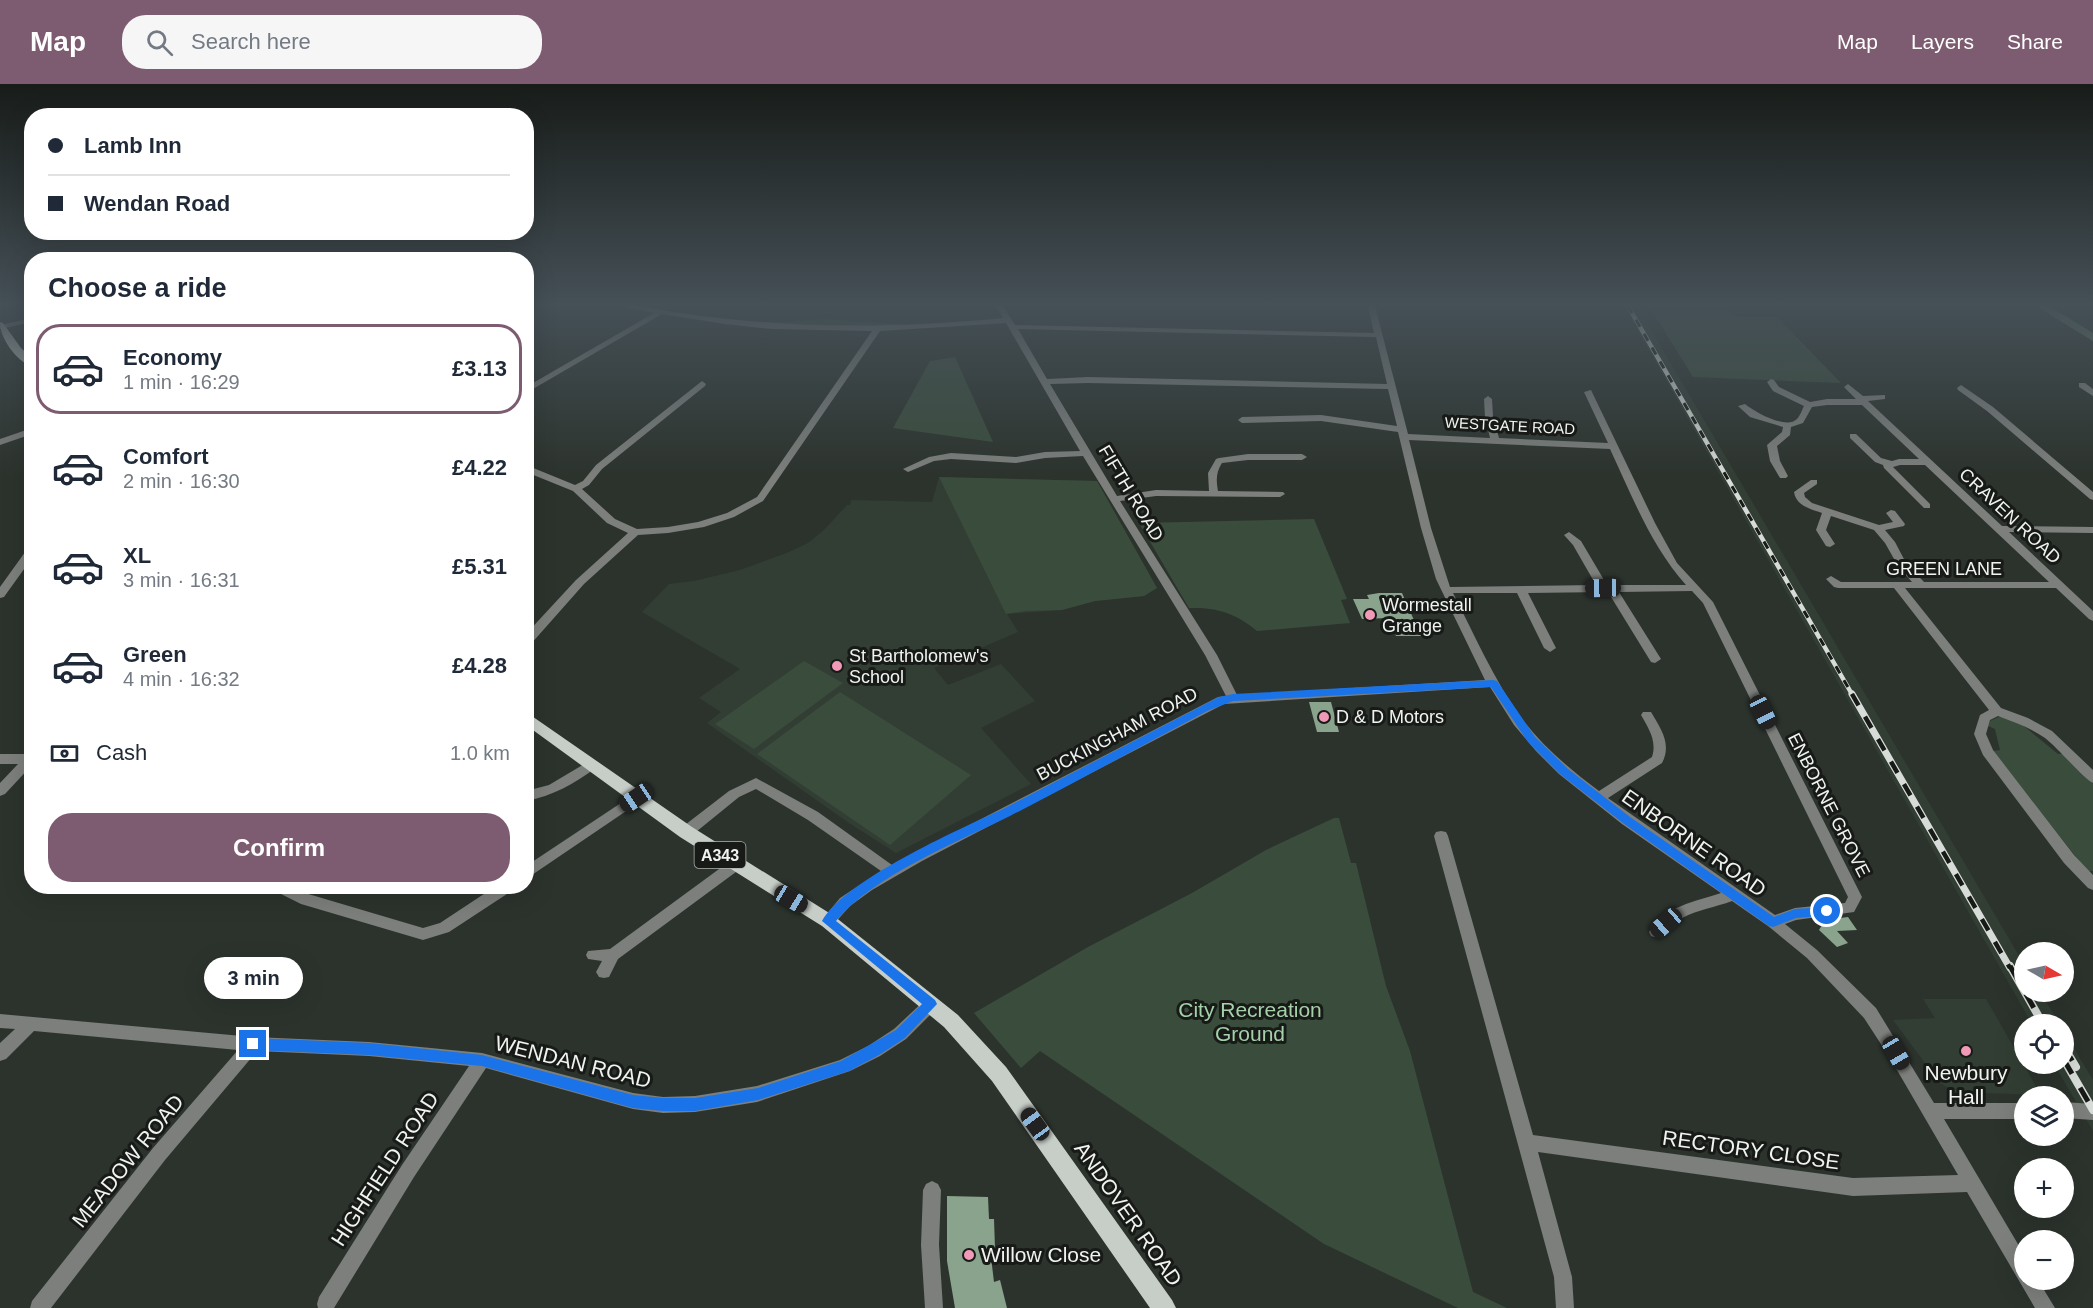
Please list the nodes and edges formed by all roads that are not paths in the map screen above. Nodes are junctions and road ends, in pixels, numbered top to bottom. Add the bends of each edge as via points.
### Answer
1 (575, 363) edge
2 (854, 363) edge
3 (1032, 363) edge
4 (1386, 363) edge
5 (1043, 382) junction
6 (702, 384) dead end
7 (2082, 385) dead end
8 (534, 387) edge
9 (1392, 387) junction
10 (1848, 387) dead end
11 (1962, 388) dead end
12 (1762, 390) dead end
13 (1588, 392) dead end
14 (2093, 393) edge
15 (1882, 397) dead end
16 (1488, 399) dead end
17 (1862, 400) junction
18 (1809, 405) junction
19 (1742, 406) dead end
20 (1242, 420) dead end
21 (1787, 426) junction
22 (1403, 433) junction
23 (24, 434) edge
24 (1854, 436) dead end
25 (1888, 439) dead end
26 (1904, 440) junction
27 (1495, 441) junction
28 (0, 442) edge
29 (1614, 446) junction
30 (1087, 453) junction
31 (1302, 457) dead end
32 (1927, 462) junction
33 (1890, 464) junction
34 (908, 469) dead end
35 (534, 471) edge
36 (1783, 476) dead end
37 (1815, 482) dead end
38 (576, 489) junction
39 (1214, 493) junction
40 (1280, 494) dead end
41 (2093, 497) edge
42 (1114, 499) junction
43 (1927, 506) dead end
44 (1827, 512) junction
45 (1890, 513) dead end
46 (1878, 528) junction
47 (2000, 529) junction
48 (2093, 530) edge
49 (635, 532) junction
50 (1569, 535) dead end
51 (1830, 544) dead end
52 (24, 561) edge
53 (1831, 579) dead end
54 (2058, 585) junction
55 (1898, 586) junction
56 (1922, 586) junction
57 (1607, 588) junction
58 (1693, 588) junction
59 (1521, 589) junction
60 (1446, 590) junction
61 (0, 595) edge
62 (2093, 617) edge
63 (534, 633) edge
64 (1550, 648) dead end
65 (1655, 659) dead end
66 (1493, 683) junction
67 (1233, 698) junction
68 (1997, 711) junction
69 (1647, 715) dead end
70 (534, 723) edge
71 (1639, 728) dead end
72 (1654, 728) junction
73 (24, 758) edge
74 (0, 759) edge
75 (24, 765) edge
76 (591, 765) junction
77 (2093, 778) edge
78 (0, 791) edge
79 (534, 795) edge
80 (636, 798) junction
81 (1598, 798) junction
82 (686, 832) junction
83 (1441, 836) dead end
84 (735, 865) junction
85 (534, 868) edge
86 (892, 872) junction
87 (2093, 884) edge
88 (293, 894) edge
89 (496, 894) edge
90 (1734, 895) junction
91 (828, 921) junction
92 (1773, 922) junction
93 (1656, 932) dead end
94 (593, 955) dead end
95 (613, 955) junction
96 (604, 972) dead end
97 (931, 1004) junction
98 (0, 1021) edge
99 (30, 1025) junction
100 (253, 1044) junction
101 (0, 1054) edge
102 (482, 1060) junction
103 (1930, 1111) junction
104 (2074, 1111) edge
105 (2014, 1112) edge
106 (2093, 1112) edge
107 (1527, 1142) junction
108 (1971, 1183) junction
109 (932, 1190) dead end
110 (2014, 1255) edge
111 (2034, 1290) edge
112 (326, 1304) dead end
113 (39, 1308) edge
114 (934, 1308) edge
115 (1164, 1308) edge
116 (1565, 1308) edge
117 (2046, 1308) edge

1 - 8 street
2 - 49 street via 760,499 739,513 698,527
3 - 5 street, FIFTH ROAD
4 - 9 street, ENBORNE ROAD
5 - 9 street
5 - 30 street, FIFTH ROAD
6 - 38 street
7 - 14 street
9 - 22 street, ENBORNE ROAD
10 - 17 street, CRAVEN ROAD
11 - 41 street
12 - 18 street via 1774,385
13 - 29 street
15 - 17 street
16 - 27 street
17 - 18 street
17 - 26 street, CRAVEN ROAD
18 - 21 street via 1800,421
19 - 21 street via 1753,415
20 - 22 street, WESTGATE ROAD via 1321,418
21 - 36 street via 1787,433 1772,445
22 - 27 street, WESTGATE ROAD
22 - 60 street, ENBORNE ROAD
23 - 28 street
24 - 33 street via 1873,460
25 - 26 street
26 - 32 street, CRAVEN ROAD
27 - 29 street, WESTGATE ROAD
29 - 58 street via 1650,523 1673,564
30 - 34 street via 1016,460 951,456 918,461
30 - 42 street, FIFTH ROAD
31 - 39 street via 1219,461 1212,469
32 - 33 street
32 - 47 street, CRAVEN ROAD
33 - 43 street via 1887,466
35 - 38 street
37 - 44 street via 1799,492 1800,498
38 - 49 street via 612,521
39 - 40 street
39 - 42 street via 1156,493
42 - 67 street, FIFTH ROAD
44 - 46 street
44 - 51 street via 1821,530
45 - 46 street via 1900,524
46 - 56 street
47 - 48 street
47 - 54 street, CRAVEN ROAD
49 - 63 street via 580,582
50 - 57 street
52 - 61 street
53 - 55 street, GREEN LANE via 1838,585
54 - 56 street, GREEN LANE
54 - 62 street, CRAVEN ROAD
55 - 56 street, GREEN LANE
55 - 68 street
57 - 58 street
57 - 59 street
57 - 65 street
58 - 92 street, ENBORNE GROVE via 1708,602 1855,897 1849,908 1795,914
59 - 60 street
59 - 64 street
60 - 66 street, ENBORNE ROAD
66 - 67 street, BUCKINGHAM ROAD
66 - 81 street, ENBORNE ROAD via 1531,739
67 - 86 street, BUCKINGHAM ROAD via 1203,708
68 - 77 street via 2048,734
68 - 87 street via 1984,718 1980,734 1987,752 2069,859
69 - 72 street, ENBORNE ROAD
70 - 76 main road, ANDOVER ROAD / A343
71 - 72 street
72 - 81 street, ENBORNE ROAD via 1660,739 1658,760
73 - 74 street
75 - 78 street
76 - 79 street via 560,787
76 - 80 main road, ANDOVER ROAD / A343
80 - 82 main road, ANDOVER ROAD / A343
80 - 85 street
81 - 90 street, ENBORNE ROAD
82 - 84 main road, ANDOVER ROAD / A343
82 - 86 street via 734,794 756,783 813,816
83 - 107 street
84 - 91 main road, ANDOVER ROAD / A343
84 - 95 street
86 - 91 street, BUCKINGHAM ROAD via 845,902
88 - 89 street via 423,934 444,928
90 - 92 street, ENBORNE ROAD
90 - 93 street via 1676,914
91 - 97 main road, ANDOVER ROAD / A343
92 - 103 street, ENBORNE ROAD via 1832,973 1870,1013
94 - 95 street
95 - 96 street
97 - 102 street, WENDAN ROAD via 900,1034 844,1066 758,1094 695,1104 633,1101
97 - 115 main road, ANDOVER ROAD / A343 via 999,1074
98 - 99 street, WENDAN ROAD
99 - 100 street, WENDAN ROAD
99 - 101 street
100 - 102 street, WENDAN ROAD via 369,1049
100 - 113 street, MEADOW ROAD via 159,1154
102 - 112 street, HIGHFIELD ROAD
103 - 105 street
103 - 108 street, ENBORNE ROAD
104 - 106 street
107 - 108 street, RECTORY CLOSE via 1853,1187
107 - 116 street via 1563,1277
108 - 110 street, ENBORNE ROAD
109 - 114 street
111 - 117 street

